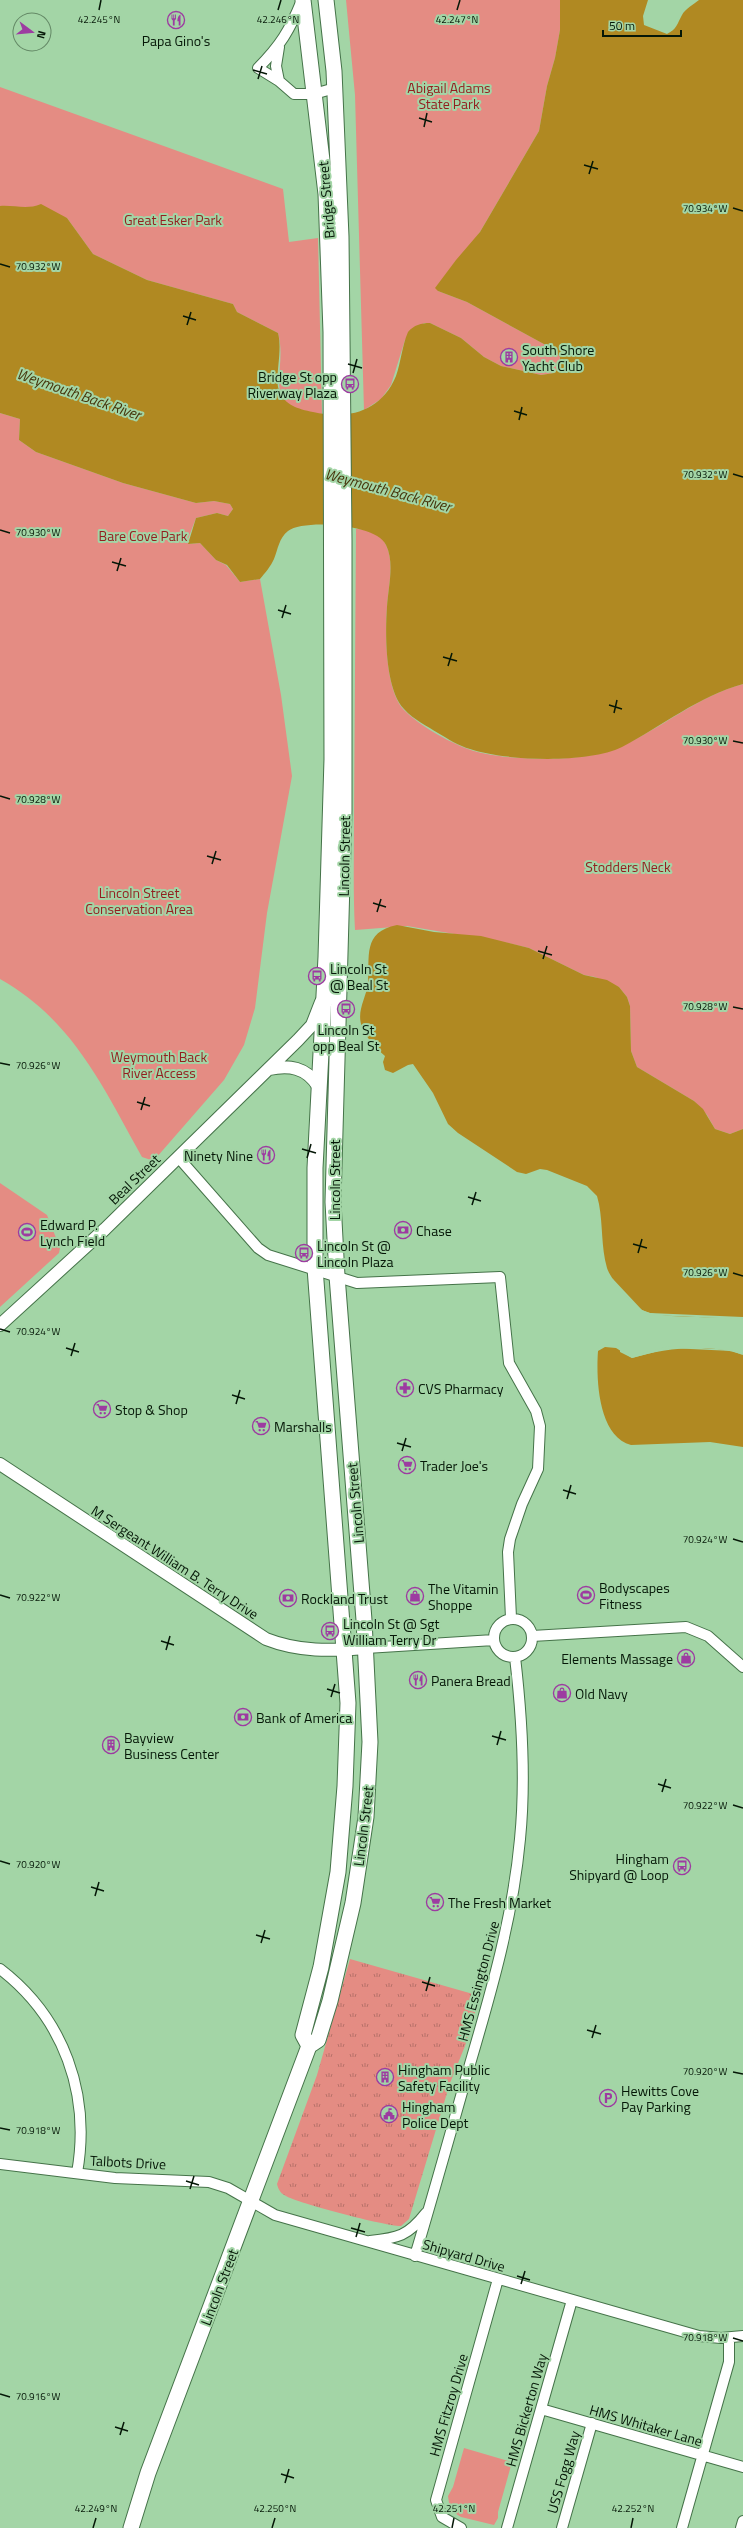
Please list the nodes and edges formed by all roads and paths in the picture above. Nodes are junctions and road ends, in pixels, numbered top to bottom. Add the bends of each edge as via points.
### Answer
1 (302, 0) edge
2 (326, 0) edge
3 (279, 47) junction
4 (279, 81) junction
5 (335, 88) junction
6 (314, 94) junction
7 (337, 400) junction
8 (338, 538) junction
9 (324, 997) junction
10 (269, 1069) junction
11 (318, 1086) junction
12 (178, 1156) junction
13 (315, 1268) junction
14 (336, 1276) junction
15 (0, 1326) edge
16 (0, 1464) edge
17 (511, 1618) junction
18 (532, 1636) junction
19 (494, 1640) junction
20 (366, 1648) junction
21 (345, 1650) junction
22 (515, 1657) junction
23 (743, 1667) edge
24 (0, 1969) edge
25 (309, 2046) junction
26 (0, 2164) edge
27 (77, 2173) junction
28 (251, 2201) junction
29 (429, 2208) junction
30 (364, 2242) junction
31 (415, 2256) junction
32 (498, 2279) junction
33 (572, 2300) junction
34 (743, 2336) edge
35 (729, 2338) junction
36 (541, 2409) junction
37 (592, 2424) junction
38 (702, 2456) junction
39 (743, 2467) edge
40 (743, 2521) edge
41 (131, 2528) edge
42 (461, 2528) edge
43 (507, 2528) edge
44 (562, 2528) edge
45 (682, 2528) edge
46 (741, 2528) edge

1 - 3 street via 291,28
1 - 6 main road, Bridge Street
2 - 5 main road, Bridge Street
3 - 4 street via 276,66
3 - 4 street via 258,68
4 - 6 street via 294,94
5 - 6 street
5 - 7 main road, Bridge Street via 341,237
6 - 7 main road, Bridge Street via 330,237
7 - 8 main road, Lincoln Street
8 - 9 main road, Lincoln Street
8 - 14 main road, Lincoln Street via 344,811 333,1169
9 - 10 street, Beal Street via 312,1025
9 - 11 main road, Lincoln Street
10 - 11 street via 299,1069 307,1073
10 - 12 street, Beal Street
11 - 13 main road, Lincoln Street
12 - 13 street via 258,1248 268,1255
12 - 15 street, Beal Street
13 - 14 street
13 - 21 main road, Lincoln Street
14 - 17 street via 358,1283 500,1277 508,1363 536,1411 540,1432 538,1469 517,1515 510,1539 508,1552
14 - 20 main road, Lincoln Street
16 - 21 street, M Sergeant William B. Terry Drive via 266,1639 291,1648
17 - 18 street via 528,1625
17 - 19 street via 496,1628
18 - 22 street via 529,1649
18 - 23 street via 678,1627 702,1632
19 - 20 street
19 - 22 street via 499,1652 505,1656
20 - 21 street, M Sergeant William B. Terry Drive
20 - 25 main road, Lincoln Street via 369,1779 362,1850 330,2001 318,2040
21 - 25 main road, Lincoln Street via 348,1703 342,1828 330,1920 302,2035
22 - 29 street, HMS Essington Drive via 523,1796 513,1894 496,1976
24 - 27 street via 27,1992 50,2021 72,2070 81,2118
25 - 28 main road, Lincoln Street
26 - 27 street, Talbots Drive
27 - 28 street, Talbots Drive via 115,2178 209,2182 228,2188
28 - 30 street, Shipyard Drive via 275,2215
28 - 41 main road, Lincoln Street via 148,2473
29 - 30 street via 412,2230 391,2239
29 - 31 street, HMS Essington Drive
30 - 31 street, Shipyard Drive
31 - 32 street, Shipyard Drive
32 - 33 street, Shipyard Drive
32 - 42 street, HMS Fitzroy Drive via 436,2500 442,2517
33 - 35 street, Shipyard Drive via 699,2336
33 - 36 street, HMS Bickerton Way
34 - 35 street, Shipyard Drive
35 - 38 street via 729,2362
36 - 37 street, HMS Whitaker Lane
36 - 43 street, HMS Bickerton Way
37 - 38 street, HMS Whitaker Lane
37 - 44 street, USS Fogg Way
38 - 39 street, HMS Whitaker Lane
38 - 45 street
40 - 46 street

